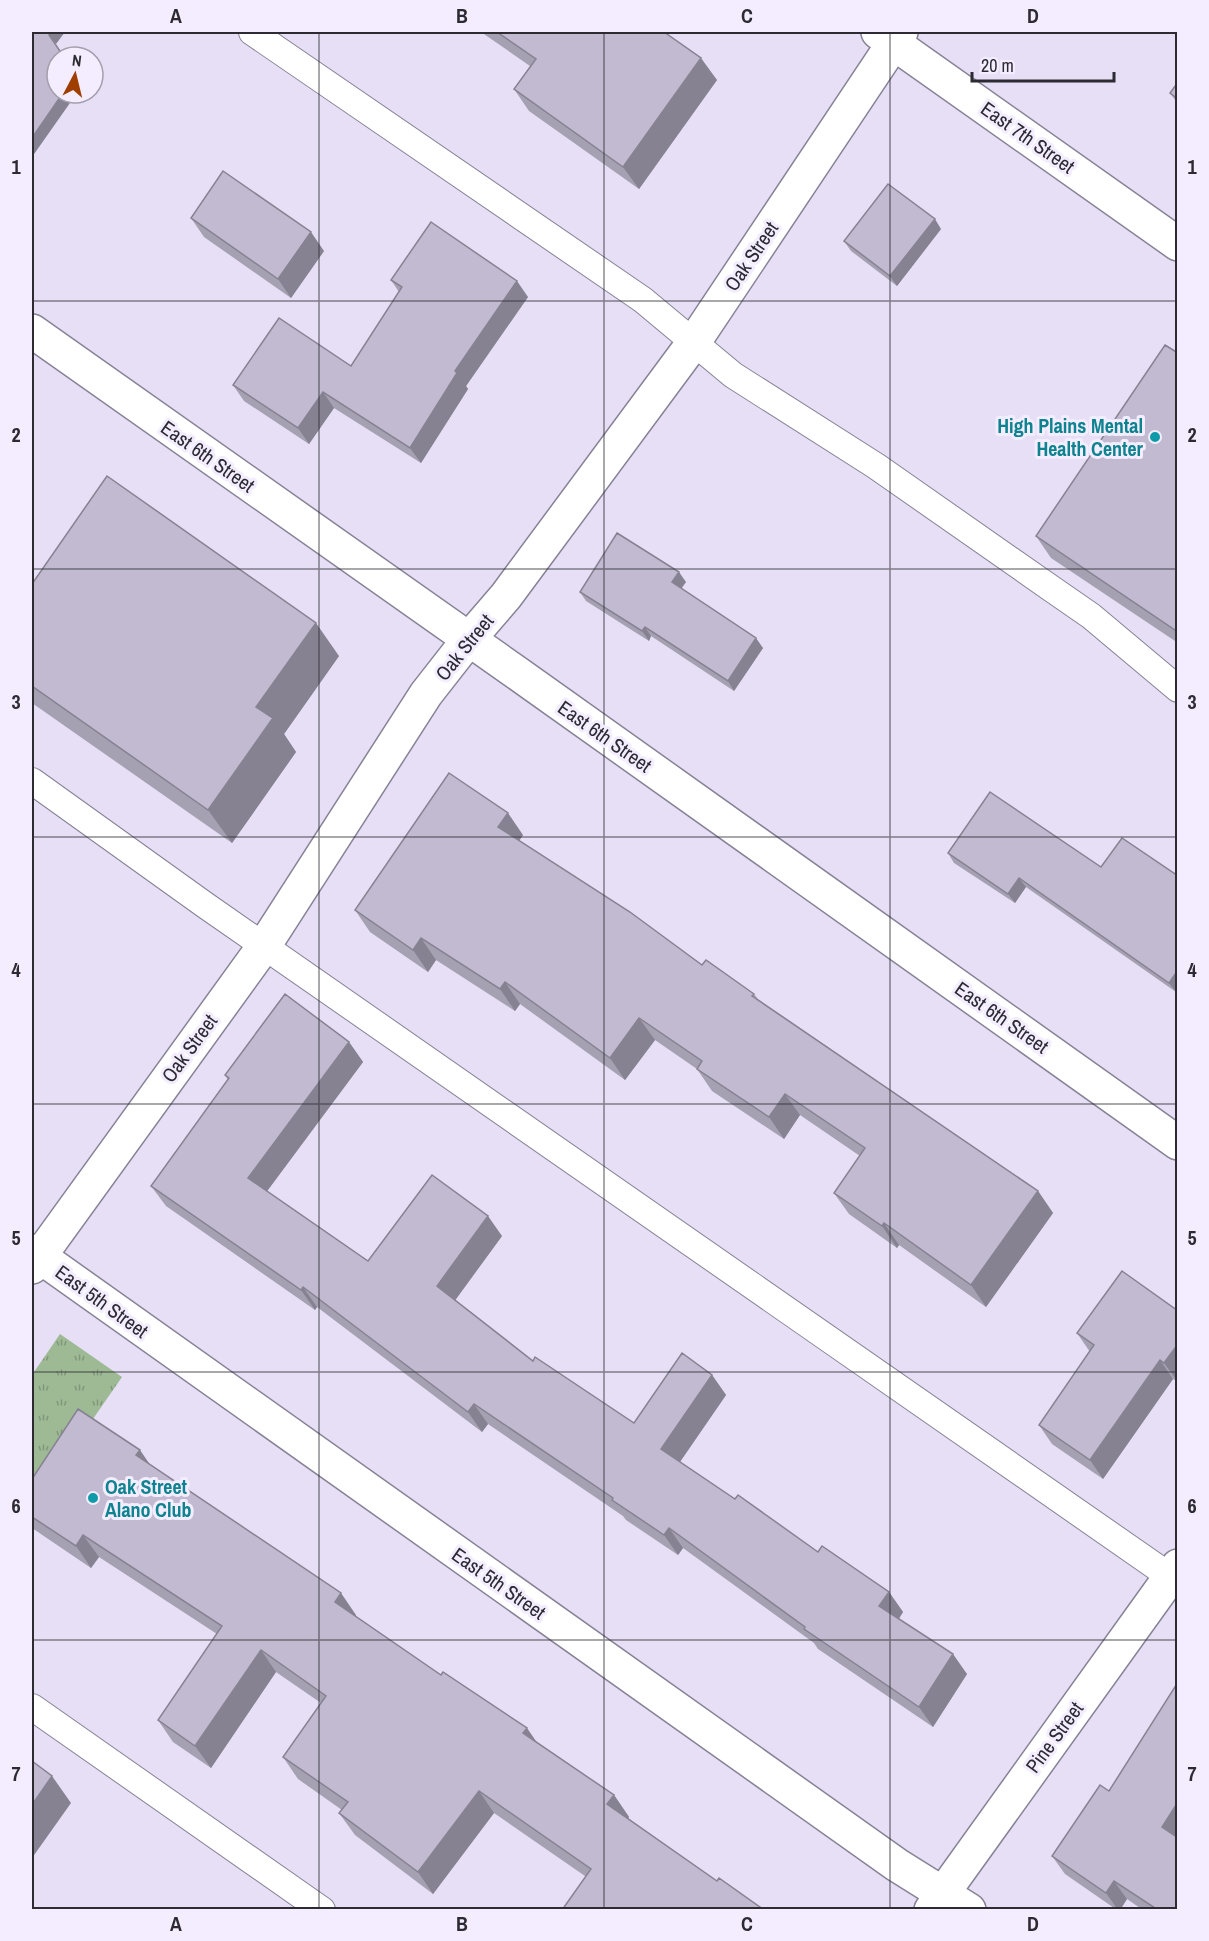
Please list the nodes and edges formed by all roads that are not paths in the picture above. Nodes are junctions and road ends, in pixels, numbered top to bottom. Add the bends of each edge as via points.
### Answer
1 (252, 32) edge
2 (890, 35) edge
3 (1178, 244) edge
4 (32, 331) edge
5 (694, 342) junction
6 (469, 639) junction
7 (1178, 689) edge
8 (32, 781) edge
9 (264, 945) junction
10 (1178, 1143) edge
11 (34, 1258) edge
12 (1175, 1575) edge
13 (32, 1707) edge
14 (948, 1904) edge
15 (322, 1910) edge

1 - 5 lane via 599,269
2 - 3 street, East 7th Street
2 - 5 street, Oak Street
4 - 6 street, East 6th Street
5 - 6 street, Oak Street via 506,596
5 - 7 lane via 734,375 876,466 1091,616
6 - 9 street, Oak Street via 426,694
6 - 10 street, East 6th Street
8 - 9 lane
9 - 11 street, Oak Street
9 - 12 lane
11 - 14 street, East 5th Street
12 - 14 street, Pine Street
13 - 15 lane

